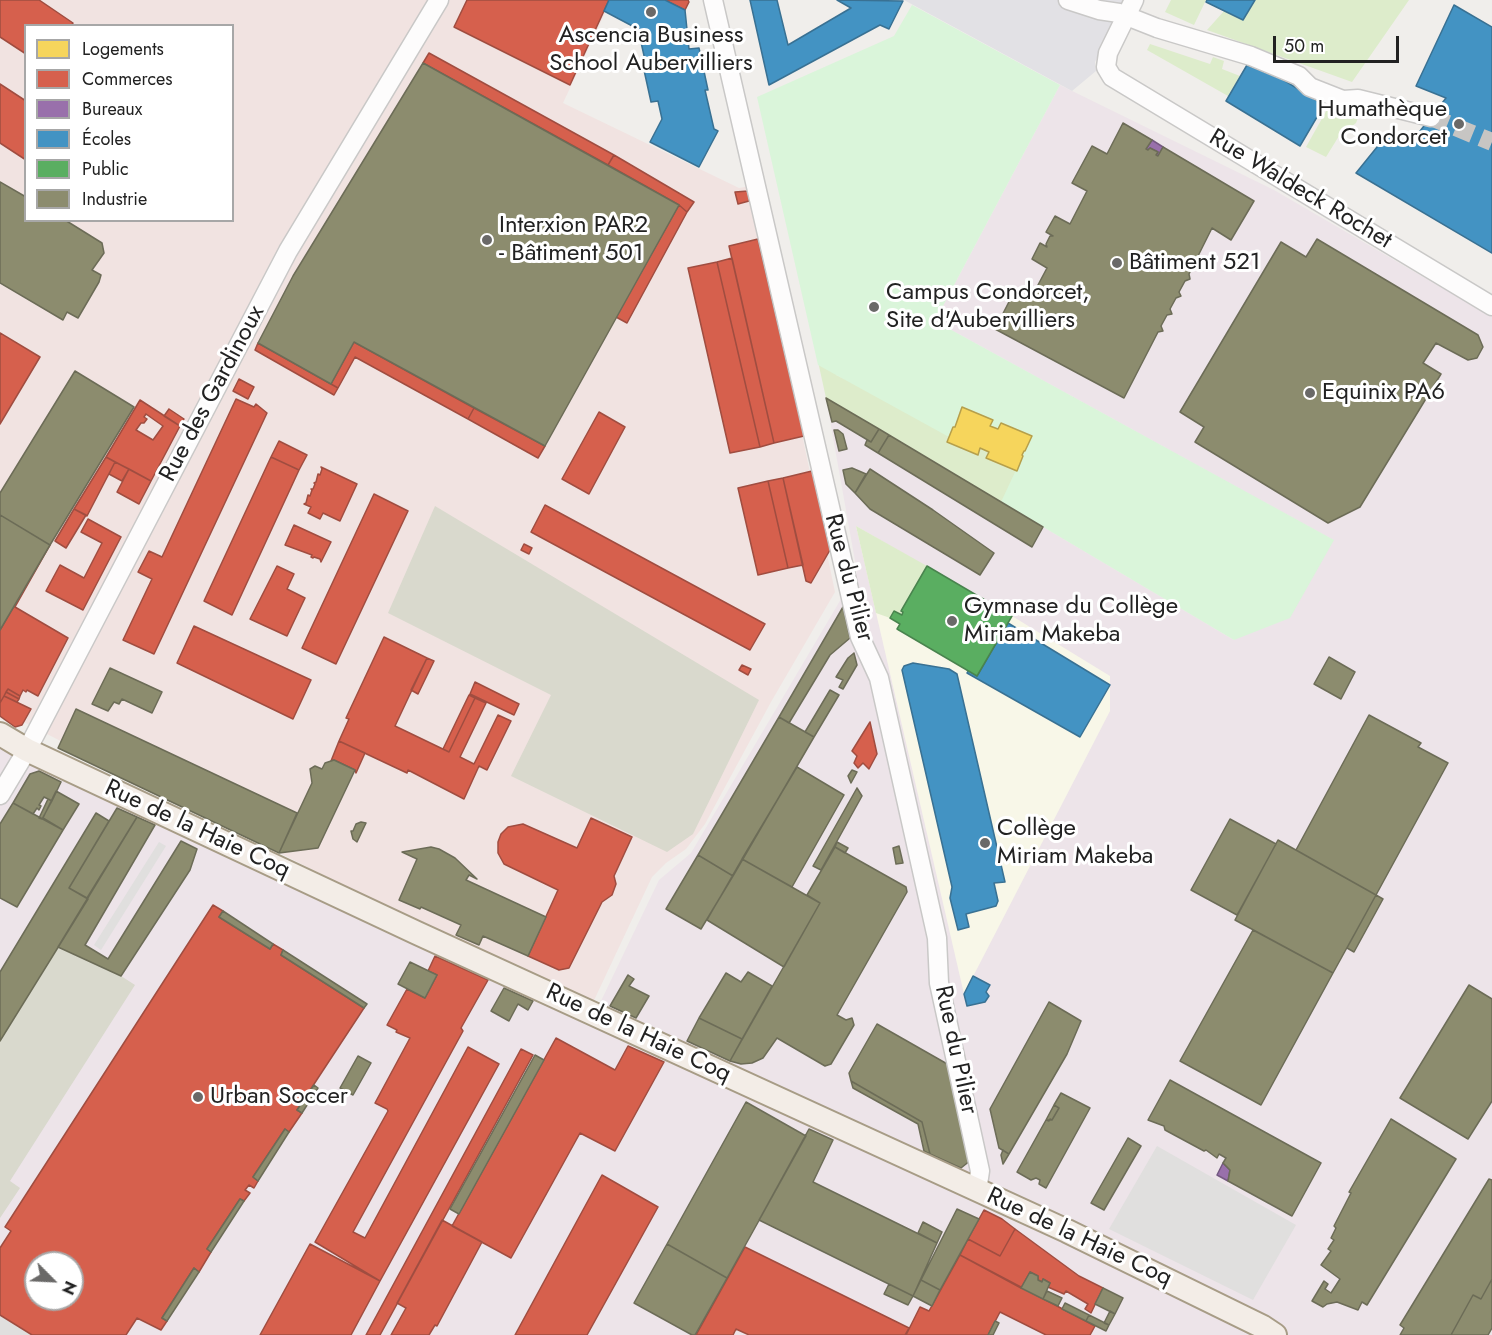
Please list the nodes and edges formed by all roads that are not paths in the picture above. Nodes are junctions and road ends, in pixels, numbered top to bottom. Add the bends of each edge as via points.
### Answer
1 (439, 0) edge
2 (713, 0) edge
3 (1068, 0) edge
4 (1131, 8) edge
5 (1431, 117) tunnel mouth
6 (1492, 306) edge
7 (0, 734) edge
8 (27, 750) junction
9 (0, 795) edge
10 (977, 1191) junction
11 (1275, 1335) edge

1 - 8 street, Rue des Gardinoux via 288,251
2 - 10 street, Rue du Pilier via 860,637 879,678 937,938 939,983 980,1171
3 - 4 street via 1099,10
4 - 5 street via 1157,28 1251,56 1343,100 1358,99
4 - 6 street, Rue Waldeck Rochet via 1106,60 1112,77
7 - 8 main road, Rue de la Haie Coq
8 - 9 street, Rue des Gardinoux
8 - 10 main road, Rue de la Haie Coq
10 - 11 main road, Rue de la Haie Coq

